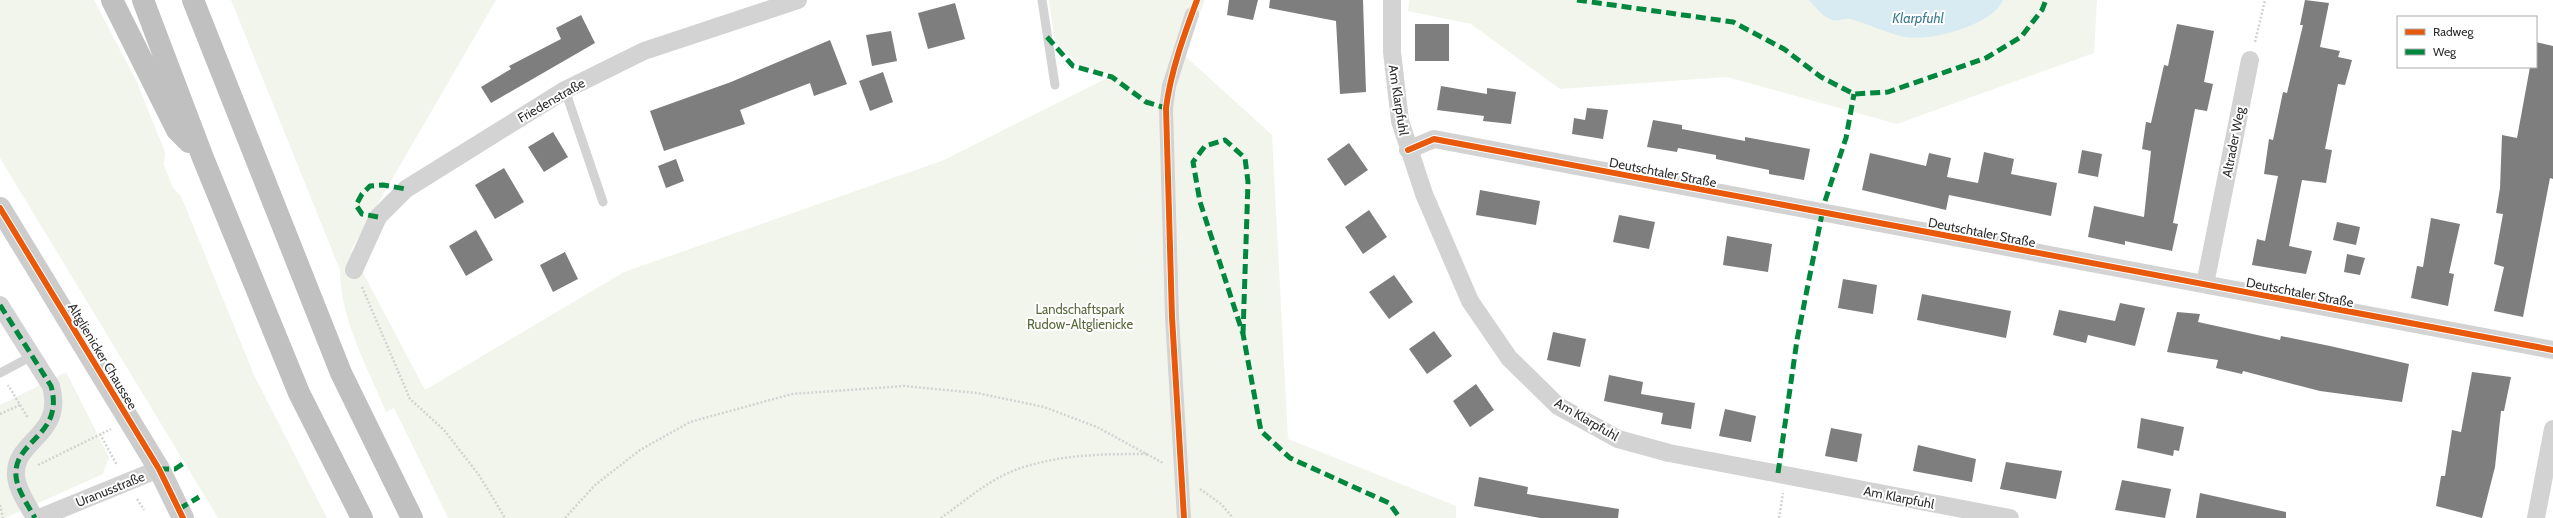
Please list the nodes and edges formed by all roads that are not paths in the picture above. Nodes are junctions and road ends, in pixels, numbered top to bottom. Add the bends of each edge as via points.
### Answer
1 (112, 0) edge
2 (143, 0) edge
3 (798, 0) edge
4 (1042, 0) edge
5 (1392, 0) edge
6 (196, 3) edge
7 (1192, 14) dead end
8 (2250, 60) road end
9 (1055, 85) dead end
10 (565, 90) junction
11 (1408, 150) junction
12 (203, 158) junction
13 (603, 202) dead end
14 (0, 208) edge
15 (354, 270) road end
16 (2205, 284) junction
17 (0, 305) edge
18 (2553, 350) edge
19 (32, 356) junction
20 (0, 373) edge
21 (2553, 430) edge
22 (159, 470) junction
23 (35, 518) edge
24 (39, 518) edge
25 (183, 518) edge
26 (362, 518) edge
27 (412, 518) edge
28 (1184, 518) edge
29 (2010, 518) edge
30 (2536, 518) edge

1 - 12 highway via 177,130
2 - 12 highway
3 - 10 street, Friedenstraße via 644,51
4 - 9 lane
5 - 11 street, Am Klarpfuhl via 1392,52 1400,121
6 - 27 highway via 341,373
7 - 28 street via 1169,86 1166,108 1172,318
8 - 16 street, Altrader Weg
10 - 13 lane
10 - 15 street, Friedenstraße via 406,190 378,217
11 - 16 street, Deutschtaler Straße via 1434,139
11 - 29 street, Am Klarpfuhl via 1424,194 1470,300 1509,358 1558,406 1618,439 1669,453
12 - 26 highway via 298,394
14 - 22 main road, Altglienicker Chaussee
16 - 18 street, Deutschtaler Straße
17 - 19 street
19 - 20 lane
19 - 23 street via 51,386 55,399 49,423 16,466 17,484
21 - 30 street
22 - 24 street, Uranusstraße
22 - 25 main road, Altglienicker Chaussee

